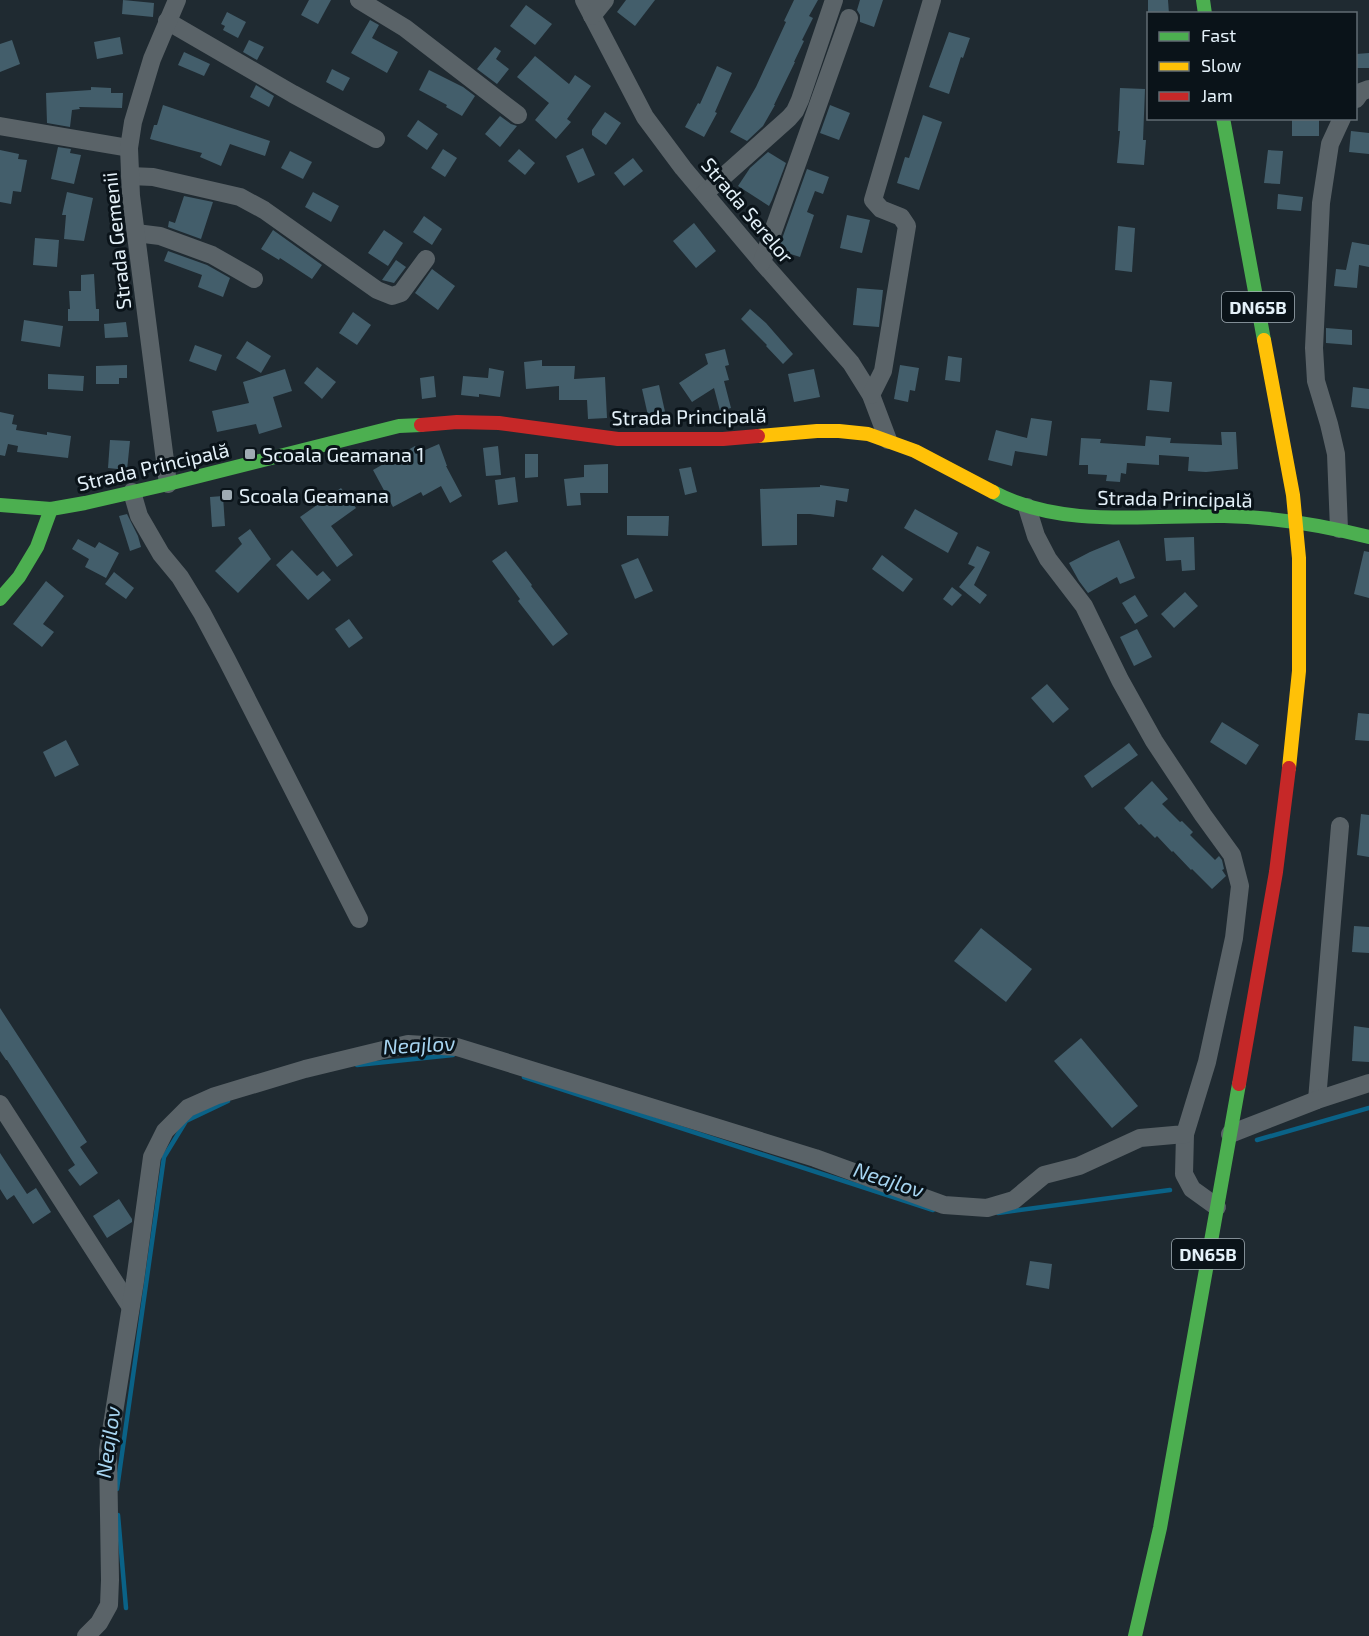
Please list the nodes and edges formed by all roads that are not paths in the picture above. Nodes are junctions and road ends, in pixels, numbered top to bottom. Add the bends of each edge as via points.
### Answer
1 (177, 0) edge
2 (359, 0) edge
3 (605, 0) edge
4 (834, 0) edge
5 (932, 0) edge
6 (588, 8) edge
7 (849, 18) dead end
8 (167, 21) junction
9 (1369, 89) edge
10 (1357, 98) edge
11 (518, 115) dead end
12 (1223, 120) edge
13 (1341, 120) edge
14 (0, 126) edge
15 (376, 139) dead end
16 (129, 148) junction
17 (130, 176) junction
18 (705, 193) junction
19 (136, 233) junction
20 (426, 259) dead end
21 (762, 262) junction
22 (254, 279) dead end
23 (871, 395) junction
24 (888, 440) junction
25 (168, 484) junction
26 (132, 492) junction
27 (0, 505) edge
28 (1027, 507) junction
29 (51, 509) junction
30 (1339, 530) junction
31 (1369, 537) edge
32 (0, 599) edge
33 (1340, 826) dead end
34 (359, 919) dead end
35 (1369, 1083) edge
36 (1317, 1100) junction
37 (0, 1104) edge
38 (1185, 1134) junction
39 (1230, 1134) junction
40 (1217, 1207) junction
41 (130, 1306) junction
42 (86, 1636) edge
43 (1135, 1636) edge

1 - 8 street, Strada Gemenii
2 - 11 street via 405,28
3 - 6 street
4 - 18 street via 795,111
5 - 23 street via 873,200 881,209 901,217 907,226 883,371
6 - 18 street, Strada Serelor via 645,117
7 - 21 street
8 - 15 street
8 - 16 street, Strada Gemenii via 136,111
9 - 10 street
12 - 39 main road, DN65B via 1293,495 1299,558 1299,671 1292,749 1276,872
13 - 30 street via 1330,144 1321,203 1314,348 1316,381 1336,454
14 - 16 street
16 - 17 street, Strada Gemenii
17 - 19 street, Strada Gemenii
17 - 20 street via 153,177 240,197 377,290 392,296 401,293
18 - 21 street, Strada Serelor
19 - 22 street via 160,236 212,255
19 - 25 street, Strada Gemenii
21 - 23 street, Strada Serelor via 851,363
23 - 24 street, Strada Serelor
24 - 25 main road, Strada Principală via 839,431 723,439 618,439 498,423 457,422 399,426
24 - 28 main road, Strada Principală
25 - 26 main road, Strada Principală
26 - 29 main road, Strada Principală
26 - 34 street via 139,516 222,650
27 - 29 main road, Strada Principală
28 - 30 main road, Strada Principală via 1094,517 1270,519
28 - 38 street via 1048,559 1084,606 1154,741 1232,855 1240,886 1234,938 1207,1062
29 - 32 main road via 38,547
30 - 31 main road, Strada Principală
33 - 36 street
35 - 36 street
36 - 39 street
37 - 41 street
38 - 40 street via 1184,1174 1192,1189
38 - 41 street via 1140,1138 1079,1166 1044,1175 1014,1200 987,1209 944,1204 815,1158 457,1047 408,1044 294,1072 188,1108 165,1131 152,1157
39 - 40 main road, DN65B
40 - 43 main road, DN65B via 1160,1528
41 - 42 street via 108,1450 109,1605

